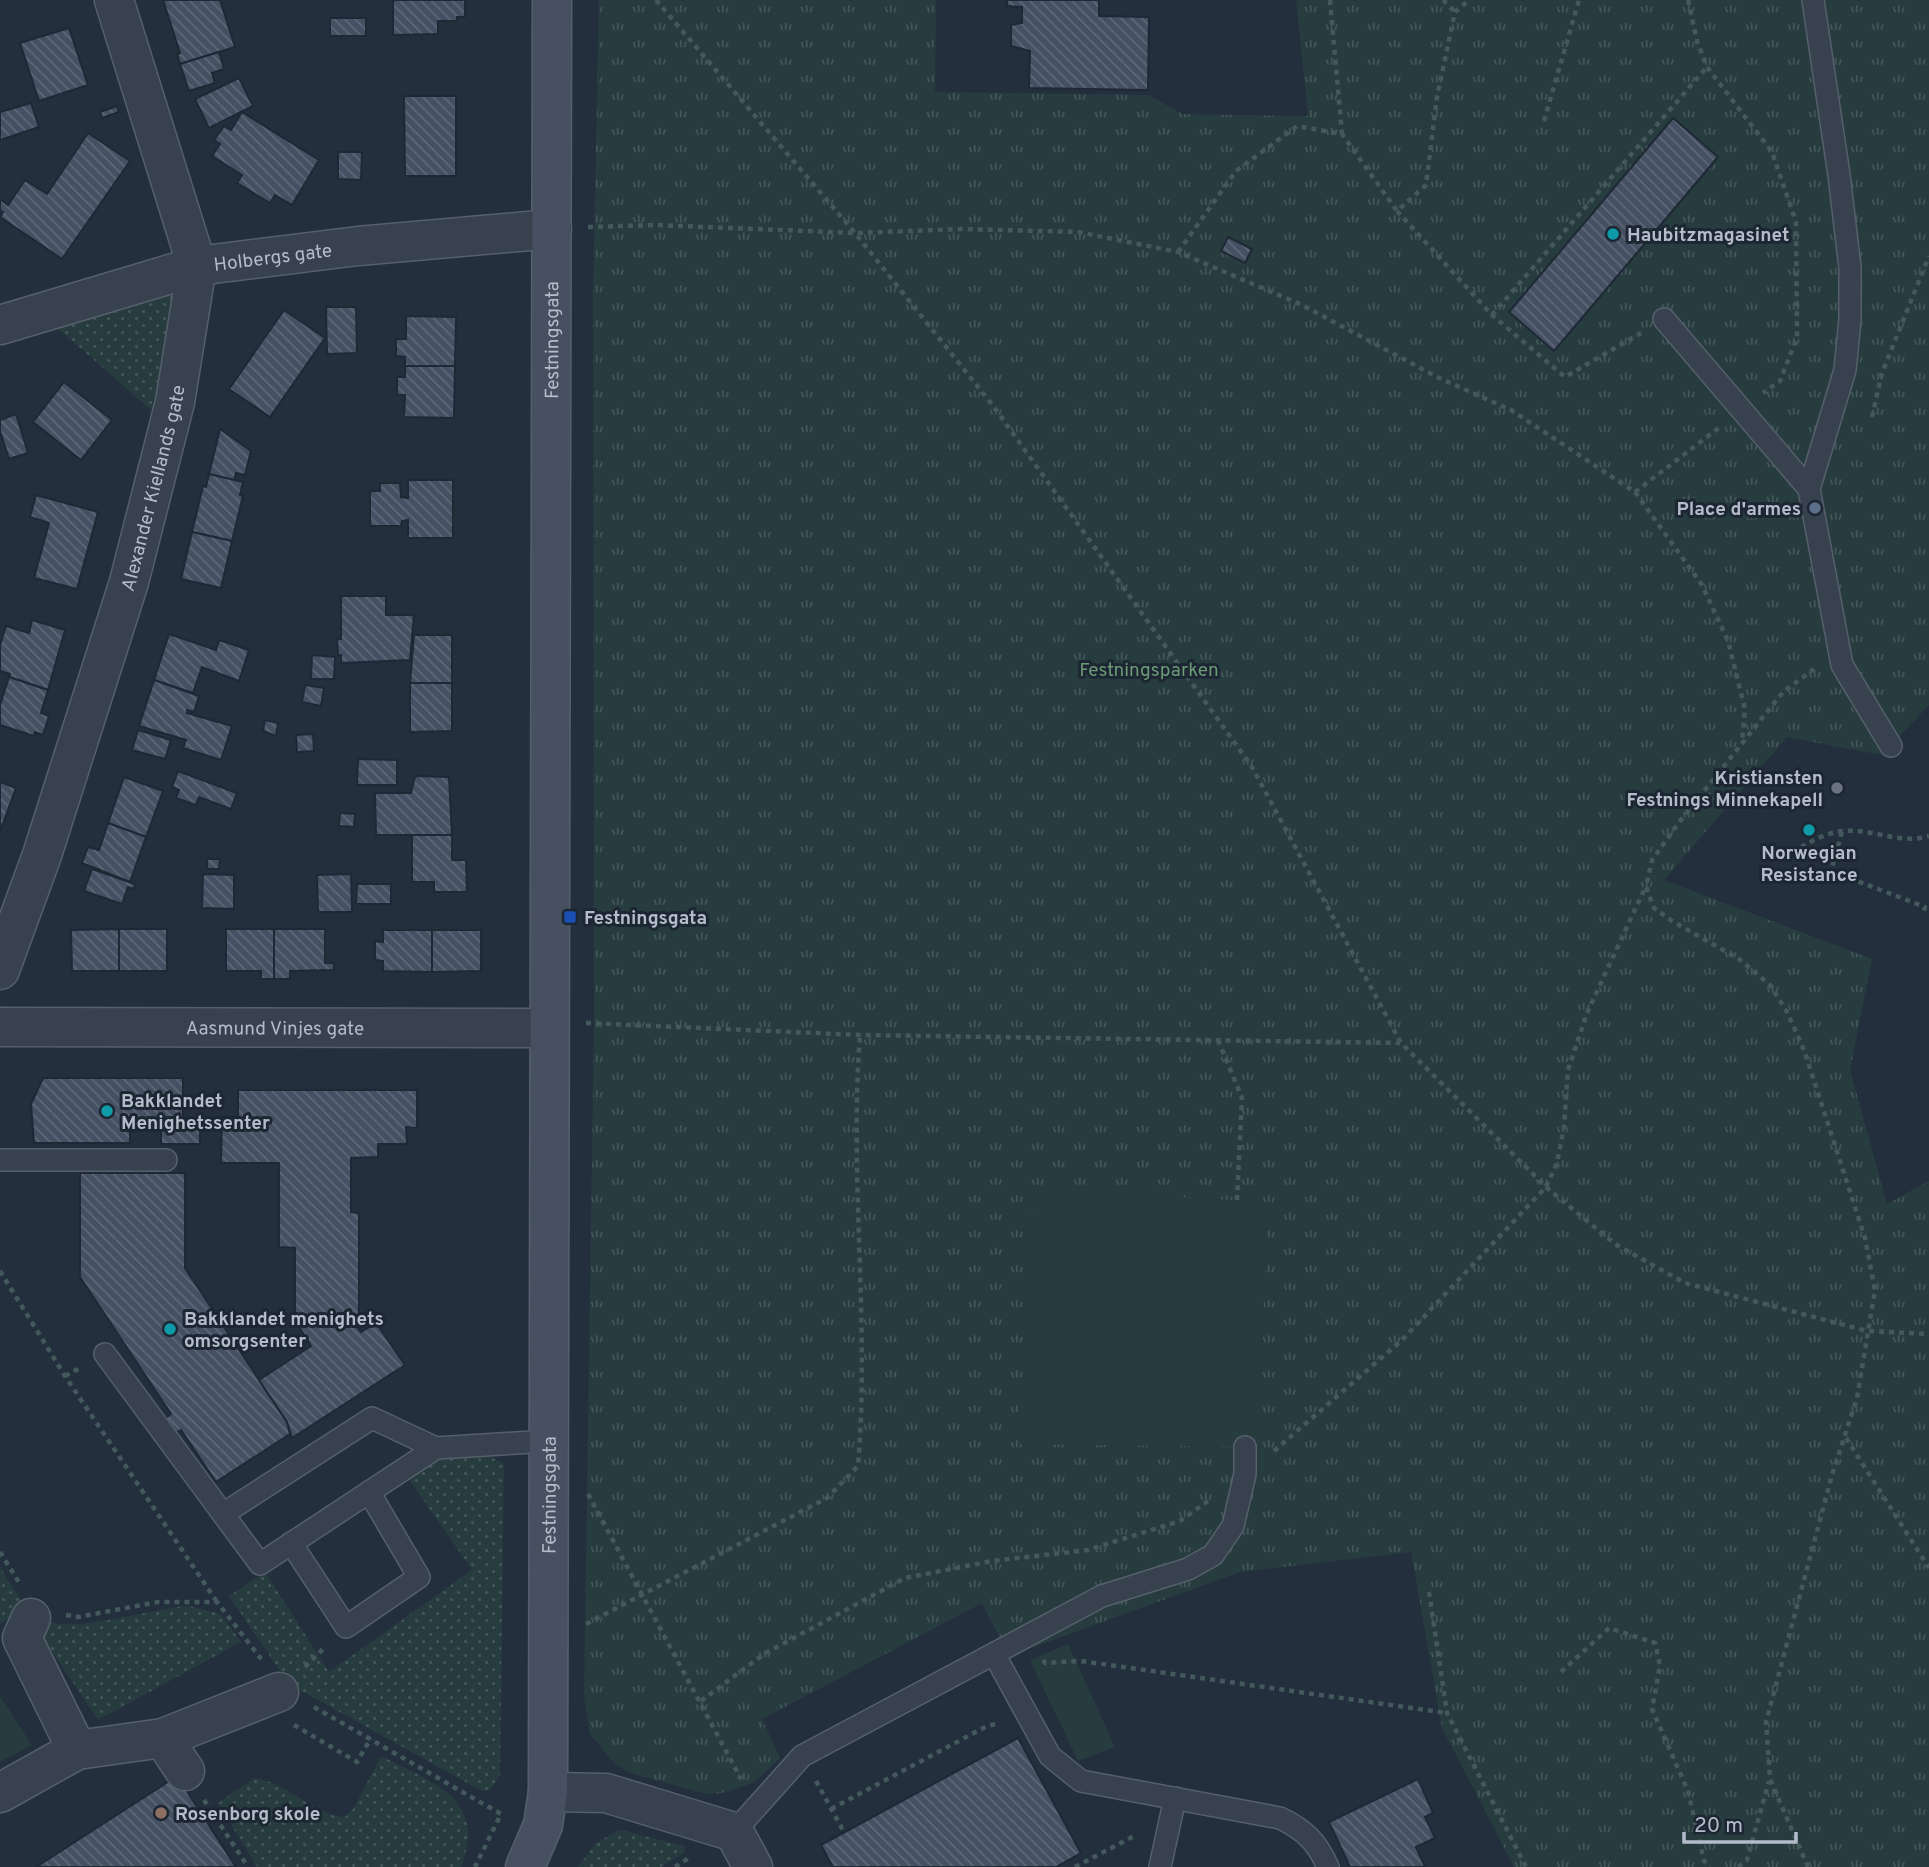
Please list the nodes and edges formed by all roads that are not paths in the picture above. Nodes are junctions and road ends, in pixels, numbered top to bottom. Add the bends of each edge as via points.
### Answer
1 (114, 0) edge
2 (552, 0) edge
3 (1813, 0) edge
4 (570, 228) junction
5 (197, 266) junction
6 (1664, 320) road end
7 (0, 325) edge
8 (1809, 489) junction
9 (1891, 746) dead end
10 (0, 970) edge
11 (0, 1027) edge
12 (548, 1028) junction
13 (0, 1160) edge
14 (166, 1160) dead end
15 (105, 1354) dead end
16 (548, 1441) junction
17 (1245, 1447) dead end
18 (436, 1448) junction
19 (369, 1492) junction
20 (223, 1514) junction
21 (290, 1544) junction
22 (32, 1618) dead end
23 (994, 1654) junction
24 (269, 1696) road end
25 (163, 1738) junction
26 (77, 1750) junction
27 (185, 1771) dead end
28 (548, 1792) junction
29 (0, 1793) edge
30 (1175, 1798) junction
31 (745, 1820) junction
32 (525, 1867) edge
33 (753, 1867) edge
34 (1160, 1867) edge
35 (1328, 1867) edge

1 - 5 street, Alexander Kiellands gate
2 - 4 main road, Festningsgata
3 - 8 lane via 1850,268 1850,320 1845,370
4 - 5 street, Holbergs gate via 358,246
4 - 12 main road, Festningsgata
5 - 7 street, Holbergs gate
5 - 10 street, Alexander Kiellands gate via 175,402 130,582
6 - 8 lane
8 - 9 lane via 1842,665
11 - 12 street, Aasmund Vinjes gate
12 - 16 main road, Festningsgata
13 - 14 lane
15 - 20 lane
16 - 18 lane
16 - 28 main road, Festningsgata
17 - 23 lane via 1245,1474 1233,1526 1213,1555 1188,1569 1102,1596
18 - 19 lane
18 - 20 lane via 372,1418
19 - 21 lane
19 - 21 lane via 419,1577 346,1627
20 - 21 lane via 260,1564
22 - 26 street via 22,1638
23 - 30 lane via 1050,1756 1081,1781
23 - 31 lane via 803,1756
24 - 25 street
25 - 26 street
25 - 27 street
26 - 29 street
28 - 31 street via 606,1793
28 - 32 main road, Festningsgata via 543,1825
30 - 34 lane
30 - 35 lane via 1280,1818 1317,1843
31 - 33 street

